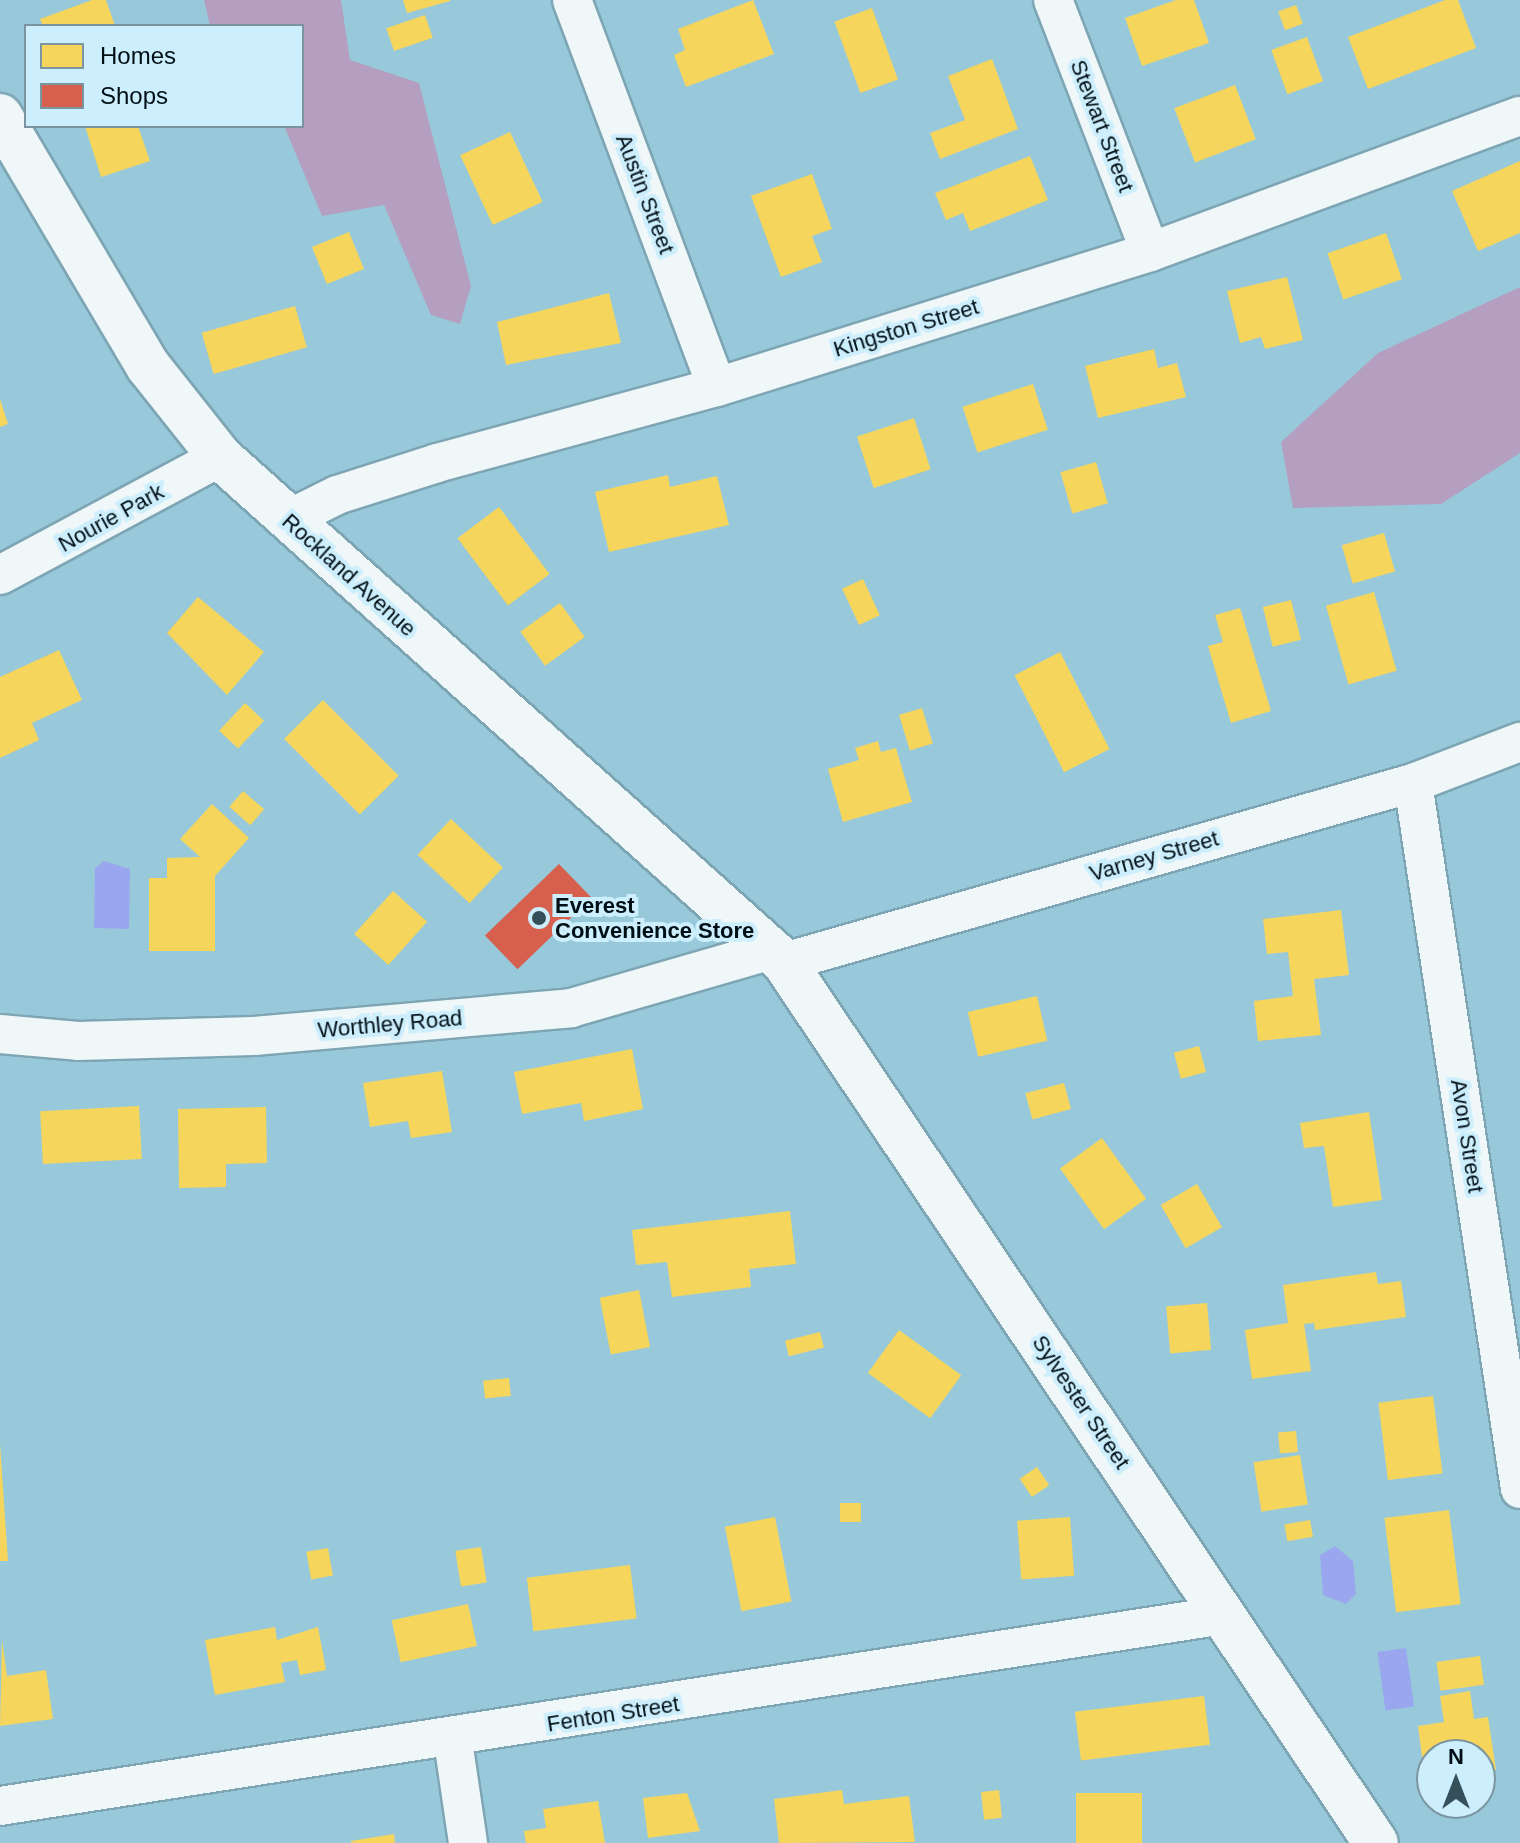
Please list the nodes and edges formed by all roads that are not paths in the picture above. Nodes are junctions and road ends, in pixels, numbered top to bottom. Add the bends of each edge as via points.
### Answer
1 (572, 0) edge
2 (1053, 0) edge
3 (0, 116) edge
4 (1520, 116) edge
5 (1150, 252) junction
6 (717, 387) junction
7 (220, 457) junction
8 (287, 520) junction
9 (0, 575) edge
10 (1520, 742) edge
11 (1413, 783) junction
12 (778, 956) junction
13 (0, 1034) edge
14 (1520, 1489) edge
15 (1224, 1615) junction
16 (453, 1741) junction
17 (0, 1806) edge
18 (468, 1843) edge
19 (1376, 1843) edge

1 - 6 street, Austin Street
2 - 5 street, Stewart Street
3 - 7 street, Rockland Avenue via 148,366
4 - 5 street, Kingston Street
5 - 6 street, Kingston Street
6 - 8 street, Kingston Street via 437,463 337,495
7 - 8 street, Rockland Avenue
7 - 9 street, Nourie Park
8 - 12 street, Rockland Avenue
10 - 11 street, Varney Street
11 - 12 street, Varney Street
11 - 14 street, Avon Street
12 - 13 street, Worthley Road via 571,1008 254,1036 78,1041
12 - 15 street, Sylvester Street
15 - 16 street, Fenton Street
15 - 19 street, Sylvester Street
16 - 17 street, Fenton Street
16 - 18 street

